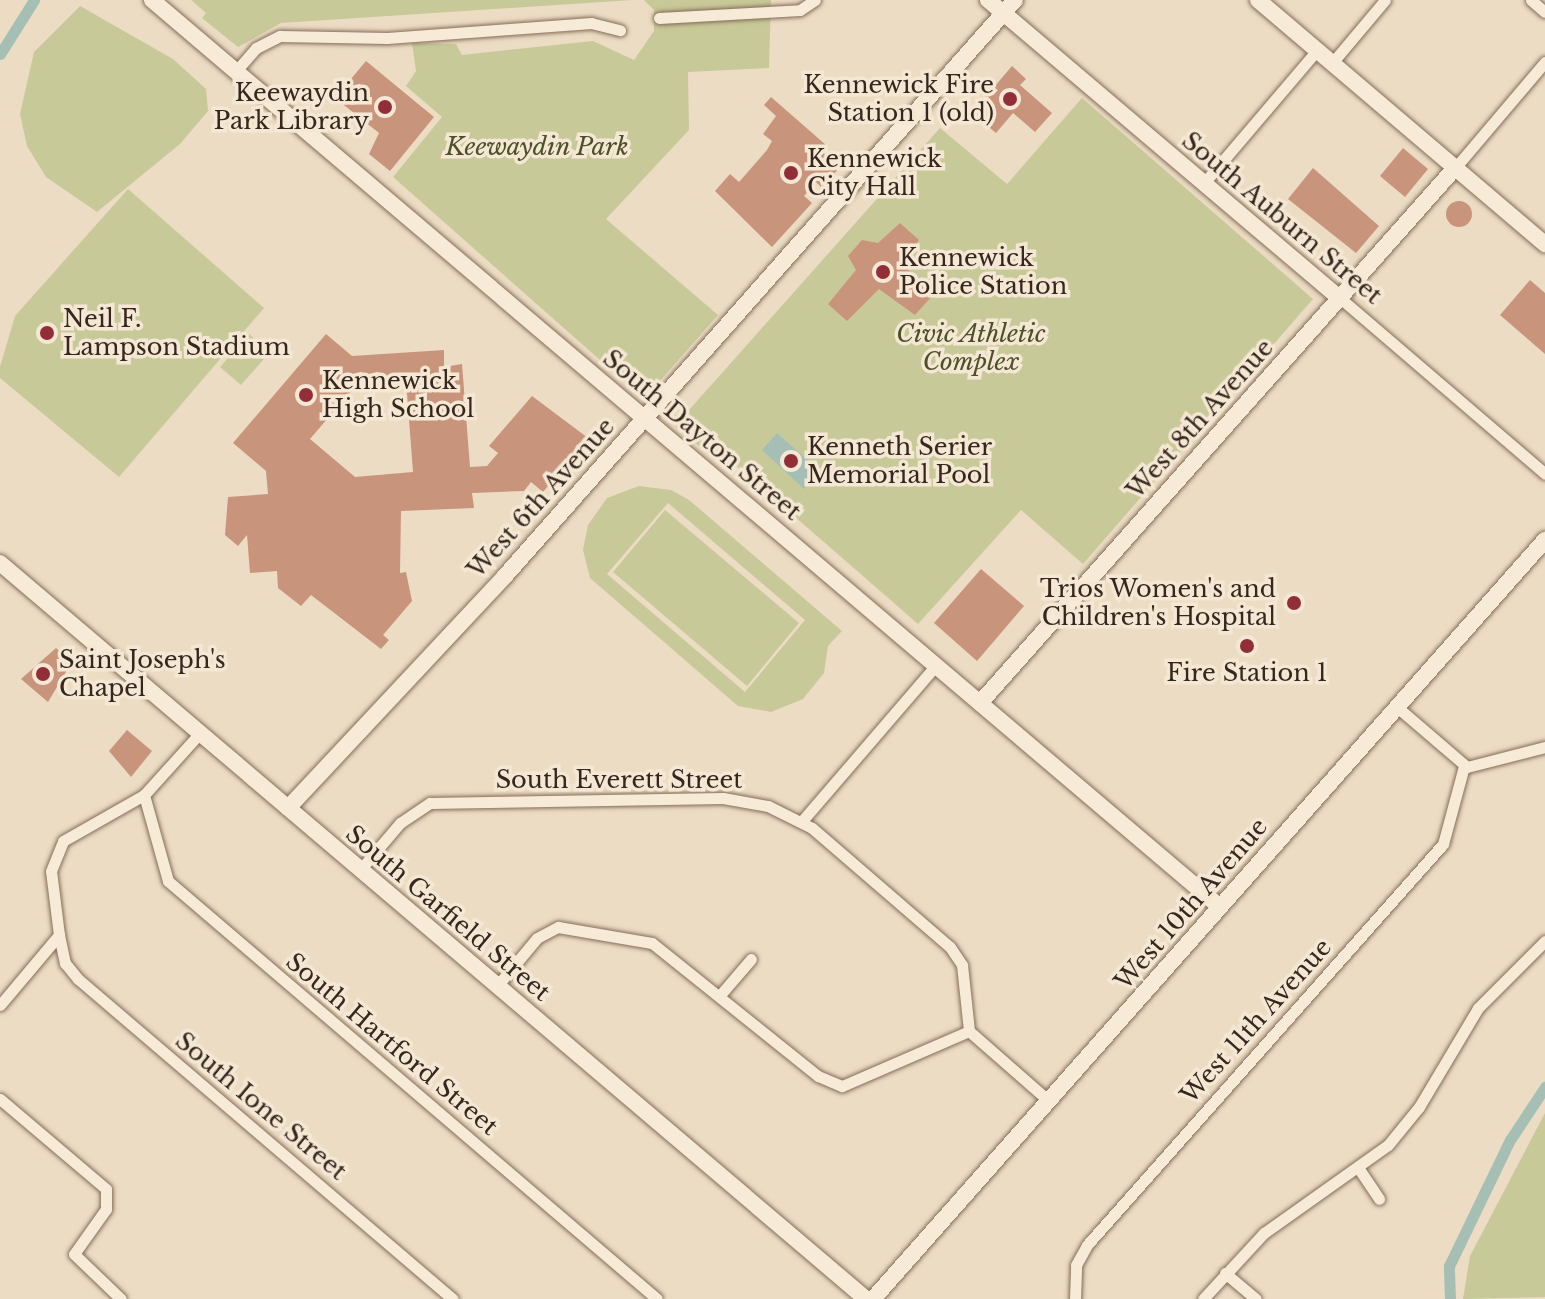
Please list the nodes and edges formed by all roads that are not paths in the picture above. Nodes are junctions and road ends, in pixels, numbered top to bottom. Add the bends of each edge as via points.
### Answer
1 (152, 0) edge
2 (815, 0) edge
3 (988, 0) edge
4 (1258, 0) edge
5 (1385, 0) edge
6 (1531, 0) edge
7 (1009, 6) edge
8 (1545, 12) edge
9 (659, 18) dead end
10 (620, 30) dead end
11 (1317, 50) junction
12 (1545, 62) edge
13 (1332, 63) junction
14 (236, 71) junction
15 (1455, 168) junction
16 (1204, 183) junction
17 (1545, 244) edge
18 (1340, 298) junction
19 (645, 418) junction
20 (1545, 474) edge
21 (1545, 540) edge
22 (0, 563) edge
23 (936, 665) junction
24 (980, 703) junction
25 (1397, 707) junction
26 (200, 733) junction
27 (1545, 747) edge
28 (1464, 766) junction
29 (144, 795) junction
30 (288, 808) junction
31 (802, 821) junction
32 (360, 870) junction
33 (1220, 907) junction
34 (59, 935) junction
35 (1545, 941) edge
36 (751, 959) dead end
37 (497, 986) junction
38 (721, 994) junction
39 (0, 1005) edge
40 (969, 1031) junction
41 (0, 1099) edge
42 (1049, 1101) junction
43 (1359, 1169) junction
44 (1379, 1199) dead end
45 (1225, 1273) junction
46 (121, 1299) edge
47 (453, 1299) edge
48 (657, 1299) edge
49 (866, 1299) edge
50 (873, 1299) edge
51 (1075, 1299) edge
52 (1203, 1299) edge
53 (1256, 1299) edge

1 - 14 street, South Dayton Street
2 - 9 street via 800,10
3 - 7 street, South Auburn Street
4 - 11 street
5 - 13 street
6 - 8 street
7 - 16 street, South Auburn Street
7 - 19 street, West 6th Avenue
10 - 14 street via 591,23 387,38 280,36 256,48
11 - 13 street
11 - 16 street
12 - 15 street
13 - 15 street
14 - 19 street, South Dayton Street
15 - 17 street
15 - 18 street, West 8th Avenue
16 - 18 street, South Auburn Street
18 - 20 street, South Auburn Street
18 - 24 street, West 8th Avenue
19 - 23 street, South Dayton Street
19 - 30 street, West 6th Avenue
21 - 25 street, West 10th Avenue
22 - 26 street, South Garfield Street
23 - 24 street, South Dayton Street
23 - 31 street
24 - 33 street, South Dayton Street
25 - 28 street
25 - 33 street, West 10th Avenue
26 - 29 street
26 - 30 street, South Garfield Street
27 - 28 street
28 - 51 street, West 11th Avenue via 1443,844 1087,1245 1076,1265
29 - 34 street, South Ione Street via 78,827 56,852 51,877
29 - 48 street, South Hartford Street via 159,866 174,887
30 - 32 street, South Garfield Street
31 - 32 street, South Everett Street via 768,806 723,798 441,802 409,814
31 - 40 street, South Everett Street via 950,947 962,965
32 - 37 street, South Garfield Street
33 - 42 street, West 10th Avenue
34 - 39 street
34 - 47 street, South Ione Street via 65,963 78,979
35 - 43 street via 1478,1008 1409,1120
36 - 38 street
37 - 38 street via 537,938 558,927 663,947
37 - 49 street, South Garfield Street
38 - 40 street via 818,1076 842,1086
40 - 42 street
41 - 46 street via 106,1189 106,1209 74,1254
42 - 50 street, West 10th Avenue
43 - 44 street
43 - 45 street via 1264,1233
45 - 52 street
45 - 53 street

